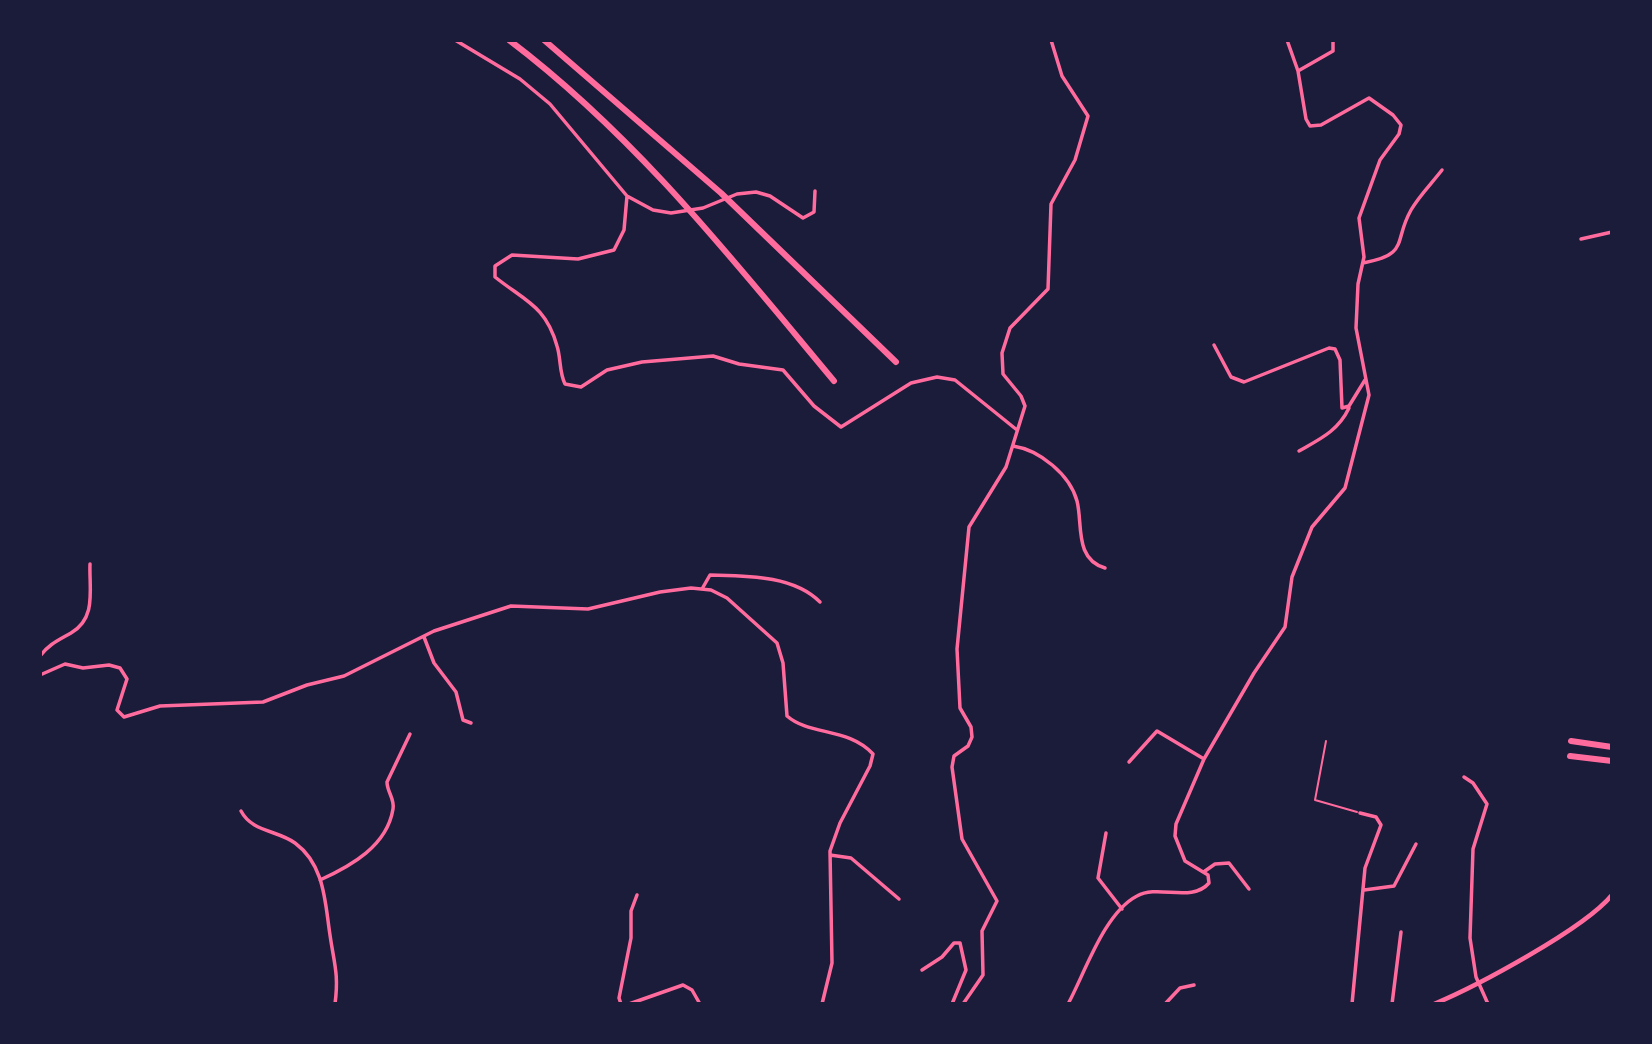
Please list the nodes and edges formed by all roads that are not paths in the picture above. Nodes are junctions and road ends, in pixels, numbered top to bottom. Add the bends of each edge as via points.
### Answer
1 (455, 40) edge
2 (509, 40) edge
3 (544, 40) edge
4 (1051, 40) edge
5 (1287, 40) edge
6 (1333, 40) edge
7 (1298, 71) junction
8 (1442, 170) dead end
9 (815, 191) dead end
10 (627, 196) junction
11 (1612, 232) edge
12 (1581, 239) dead end
13 (1363, 263) junction
14 (1214, 345) dead end
15 (896, 362) dead end
16 (1366, 378) junction
17 (834, 381) dead end
18 (1349, 407) junction
19 (1017, 430) junction
20 (1013, 446) junction
21 (1299, 451) dead end
22 (90, 564) dead end
23 (1105, 568) dead end
24 (702, 589) junction
25 (820, 602) dead end
26 (424, 637) junction
27 (40, 656) edge
28 (40, 676) edge
29 (471, 723) dead end
30 (410, 734) dead end
31 (1326, 741) dead end
32 (1571, 741) dead end
33 (1612, 747) edge
34 (1570, 756) dead end
35 (1204, 760) junction
36 (1612, 761) edge
37 (1129, 762) dead end
38 (1464, 777) dead end
39 (240, 811) dead end
40 (1360, 813) joint
41 (1107, 833) dead end
42 (1416, 844) dead end
43 (830, 855) junction
44 (1204, 872) junction
45 (320, 880) junction
46 (1249, 889) dead end
47 (1363, 890) junction
48 (637, 895) dead end
49 (1612, 895) edge
50 (899, 899) dead end
51 (1122, 909) junction
52 (1401, 932) dead end
53 (922, 970) dead end
54 (1478, 984) junction
55 (1194, 985) dead end
56 (335, 1004) edge
57 (621, 1004) edge
58 (629, 1004) edge
59 (700, 1004) edge
60 (822, 1004) edge
61 (952, 1004) edge
62 (964, 1004) edge
63 (1068, 1004) edge
64 (1165, 1004) edge
65 (1352, 1004) edge
66 (1392, 1004) edge
67 (1434, 1004) edge
68 (1488, 1004) edge

1 - 10 street via 520,79 550,104
2 - 17 highway via 629,145
3 - 15 highway via 721,193
4 - 19 street via 1062,76 1088,116 1075,160 1051,205 1048,289 1014,322 1004,341 1003,373 1025,404
5 - 7 street
6 - 7 street via 1333,51
7 - 13 street via 1311,127 1369,98 1399,121 1400,132 1380,160 1360,215
8 - 13 street via 1412,209 1395,250
9 - 10 street via 814,212 803,218 756,192 671,214
10 - 19 street via 624,230 614,250 578,259 512,255 495,266 495,277 531,300 547,320 559,349 565,384 581,387 607,370 642,362 713,356 783,370 814,406 841,427 911,383 946,377
11 - 12 street
13 - 16 street via 1356,328
14 - 18 street via 1229,375 1244,382 1335,349 1340,360 1340,403 1342,408
16 - 18 street
16 - 35 street via 1368,395 1345,488 1312,527 1292,577 1285,627
18 - 21 street via 1342,423
19 - 20 street
20 - 23 street via 1041,456 1061,475 1077,500 1081,542 1091,559
20 - 62 street via 1004,471 969,527 957,649 960,708 972,737 952,762 960,833 997,900 981,936 983,975
22 - 27 street via 85,620
24 - 25 street via 710,575 739,575 788,583 812,593
24 - 26 street via 660,592 588,609 511,606
24 - 43 street via 731,601 776,643 783,663 787,716 849,738 873,754
26 - 28 street via 344,676 248,705 160,706 124,717 117,710 127,680 120,668 65,664
26 - 29 street via 434,663 456,692 463,720
30 - 45 street via 387,782 394,806 384,832 358,861
31 - 40 lane via 1315,800
32 - 33 highway
34 - 36 highway
35 - 37 street via 1157,731
35 - 44 street via 1174,832 1185,861
38 - 54 street via 1487,804 1472,863 1470,938
39 - 45 street via 252,824 296,844
40 - 47 street via 1376,817 1381,825 1366,864
41 - 51 street via 1098,878
42 - 47 street via 1394,886
43 - 50 street via 851,858
43 - 60 street via 832,963
44 - 46 street via 1215,864 1229,863
44 - 51 street via 1210,879 1203,889 1148,892
45 - 56 street via 338,968
47 - 65 street
48 - 57 street via 631,911
49 - 54 street via 1553,939
51 - 63 street via 1097,945
52 - 66 street
53 - 61 street via 960,943 966,970
54 - 67 street
54 - 68 street
55 - 64 street via 1180,988
58 - 59 street via 683,985

